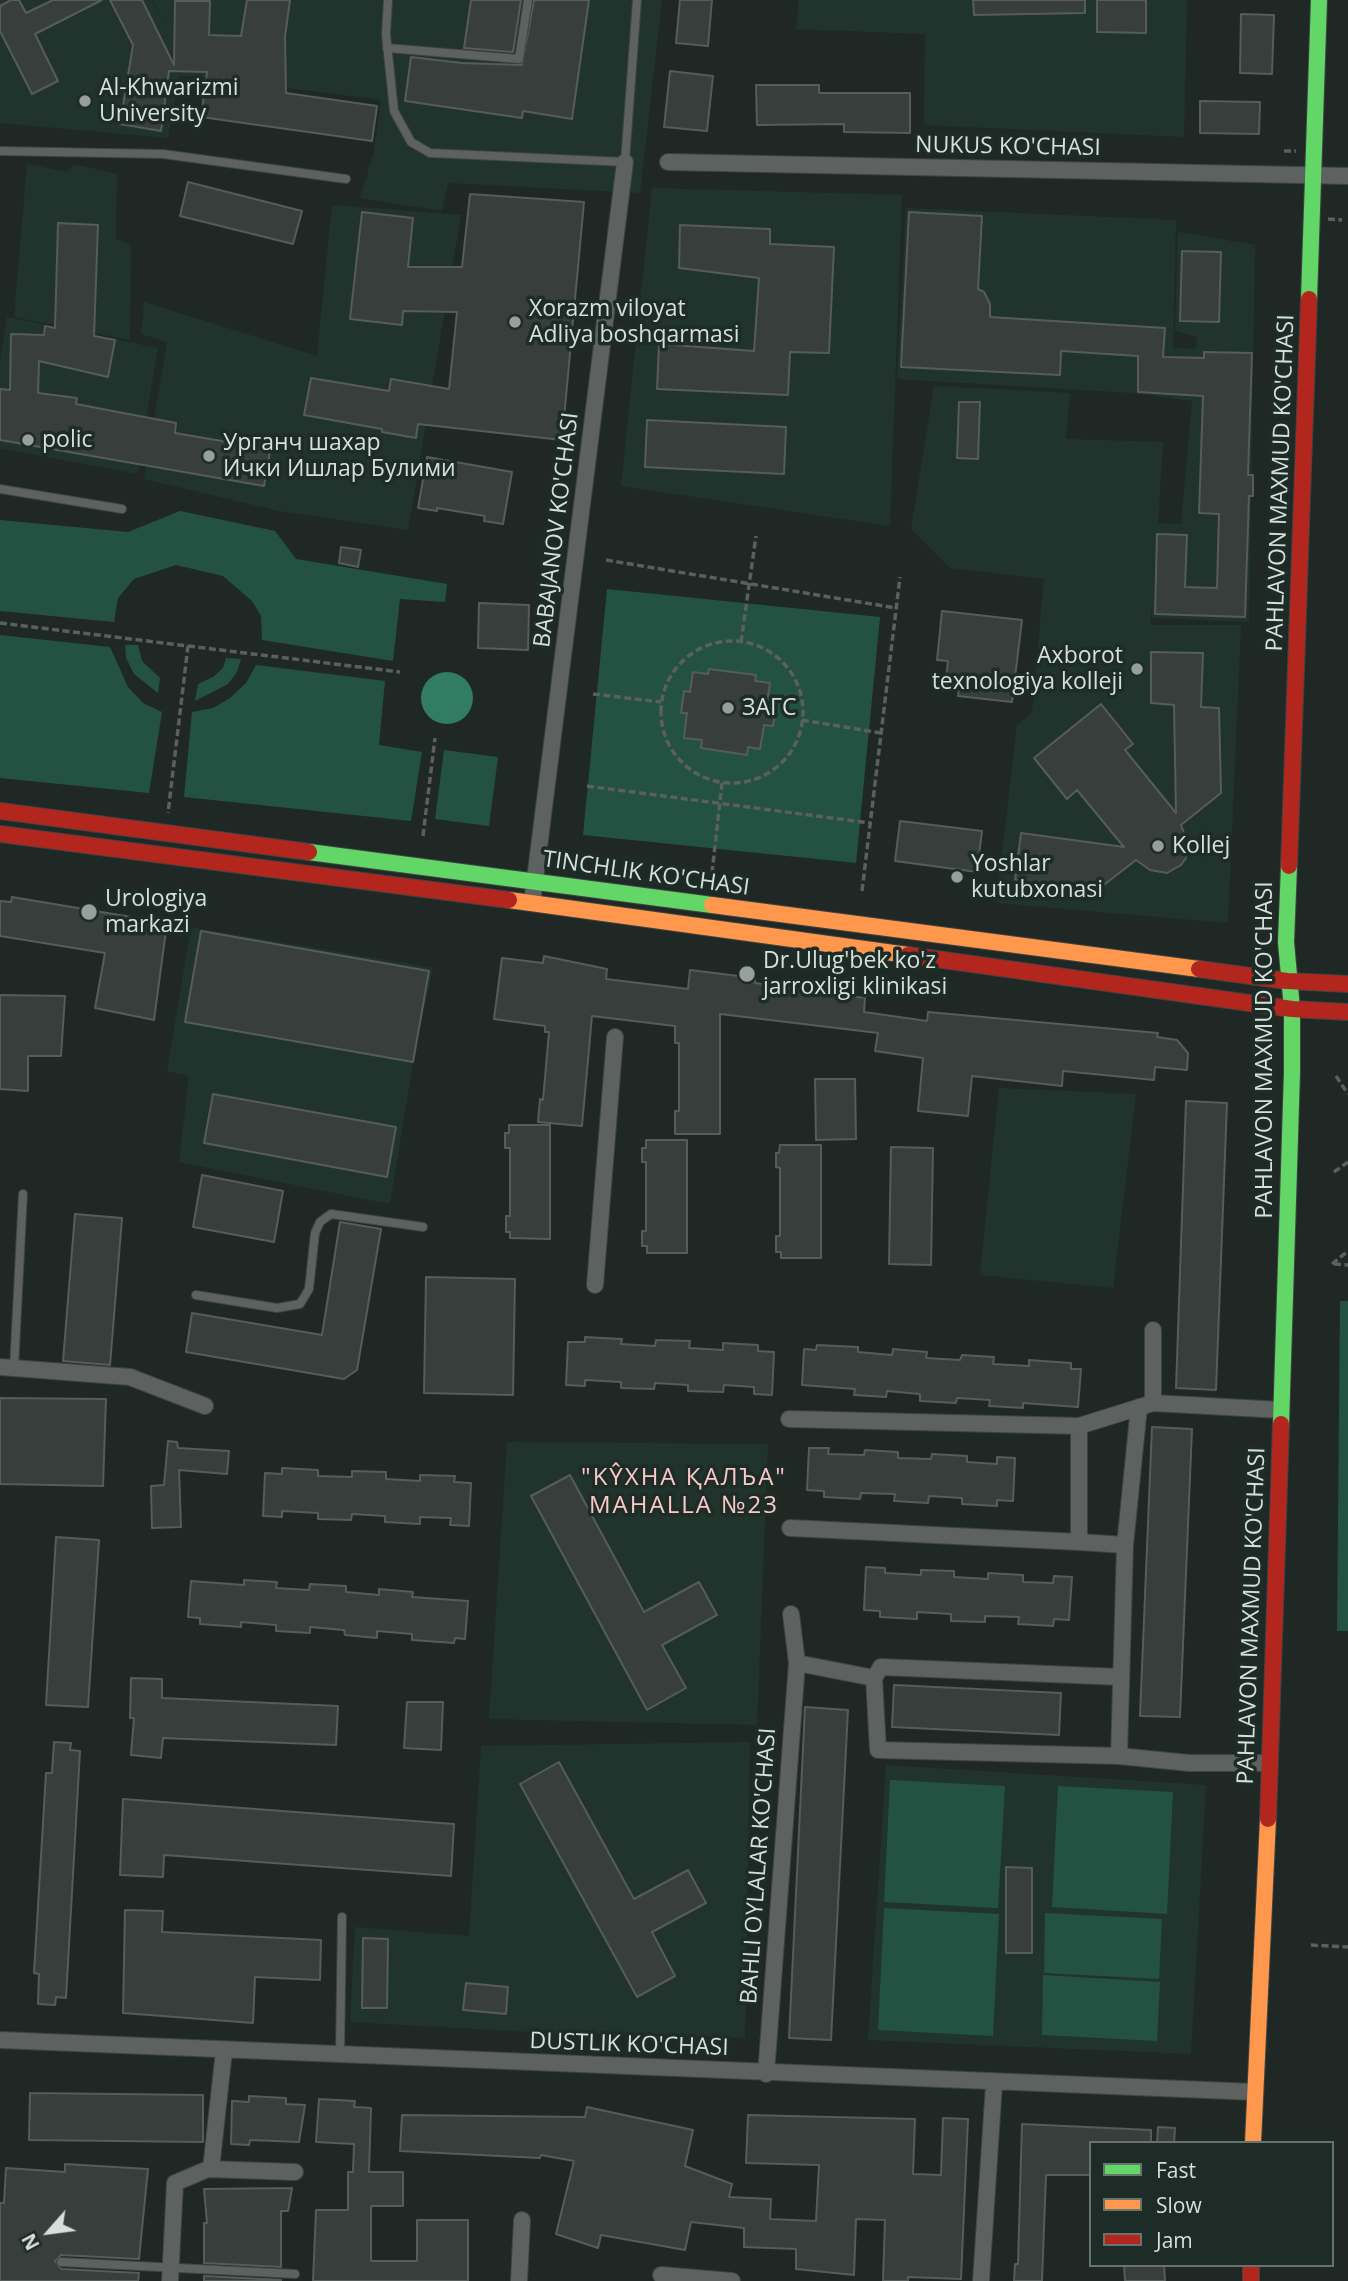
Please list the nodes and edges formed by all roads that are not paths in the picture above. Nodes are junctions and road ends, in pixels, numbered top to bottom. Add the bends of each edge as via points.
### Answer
1 (388, 0) edge
2 (528, 0) edge
3 (637, 0) edge
4 (1319, 0) edge
5 (387, 48) junction
6 (0, 151) edge
7 (625, 162) junction
8 (668, 162) dead end
9 (1313, 175) junction
10 (1348, 176) edge
11 (346, 179) dead end
12 (0, 489) edge
13 (122, 509) dead end
14 (0, 811) edge
15 (0, 834) edge
16 (536, 882) junction
17 (533, 902) junction
18 (1287, 981) junction
19 (1348, 984) edge
20 (1292, 1009) junction
21 (1348, 1013) edge
22 (615, 1037) dead end
23 (23, 1194) dead end
24 (423, 1227) dead end
25 (595, 1285) dead end
26 (196, 1295) dead end
27 (1153, 1330) dead end
28 (7, 1367) edge
29 (1146, 1405) junction
30 (205, 1406) dead end
31 (1281, 1410) junction
32 (789, 1419) dead end
33 (1079, 1426) junction
34 (790, 1528) dead end
35 (1079, 1542) junction
36 (1125, 1545) junction
37 (791, 1614) dead end
38 (797, 1662) junction
39 (1121, 1677) junction
40 (874, 1678) junction
41 (1119, 1756) junction
42 (1270, 1762) junction
43 (342, 1917) dead end
44 (0, 2040) edge
45 (224, 2050) junction
46 (340, 2056) junction
47 (766, 2074) junction
48 (994, 2084) junction
49 (1255, 2092) junction
50 (1253, 2141) edge
51 (211, 2169) junction
52 (295, 2172) dead end
53 (522, 2220) dead end
54 (61, 2262) dead end
55 (171, 2274) edge
56 (295, 2274) dead end
57 (667, 2275) dead end
58 (519, 2281) edge
59 (732, 2281) edge
60 (981, 2281) edge

1 - 5 lane
2 - 5 lane via 519,59
3 - 7 lane
4 - 9 main road, PAHLAVON MAXMUD KO'CHASI
5 - 7 lane via 394,111 411,142 430,153
6 - 11 lane via 163,154
7 - 16 street, BABAJANOV KO'CHASI
8 - 9 street, NUKUS KO'CHASI
9 - 10 street, NUKUS KO'CHASI
9 - 18 main road, PAHLAVON MAXMUD KO'CHASI
12 - 13 lane
14 - 16 main road, TINCHLIK KO'CHASI
15 - 17 main road, TINCHLIK KO'CHASI
16 - 17 street, BABAJANOV KO'CHASI
16 - 18 main road, TINCHLIK KO'CHASI
17 - 20 main road, TINCHLIK KO'CHASI
18 - 19 main road, TINCHLIK KO'CHASI
18 - 20 main road, PAHLAVON MAXMUD KO'CHASI
20 - 21 main road, TINCHLIK KO'CHASI
20 - 31 main road, PAHLAVON MAXMUD KO'CHASI
22 - 25 street
23 - 28 lane
24 - 26 lane via 331,1214 315,1233 309,1289 300,1304 277,1308
27 - 29 street
28 - 30 street via 130,1377
29 - 31 street
29 - 33 street
29 - 36 street
31 - 42 main road, PAHLAVON MAXMUD KO'CHASI
32 - 33 street
33 - 35 street
34 - 35 street
35 - 36 street
36 - 39 street
37 - 38 street, BAHLI OYLALAR KO'CHASI
38 - 40 street
38 - 47 street, BAHLI OYLALAR KO'CHASI
39 - 40 street via 881,1667
39 - 41 street
40 - 41 street via 878,1750
41 - 42 street via 1189,1763
42 - 49 main road, PAHLAVON MAXMUD KO'CHASI
43 - 46 lane
44 - 45 street, DUSTLIK KO'CHASI
45 - 46 street, DUSTLIK KO'CHASI
45 - 51 street
46 - 47 street, DUSTLIK KO'CHASI
47 - 48 street, DUSTLIK KO'CHASI
48 - 49 street, DUSTLIK KO'CHASI
48 - 60 street
49 - 50 main road, PAHLAVON MAXMUD KO'CHASI
51 - 52 street
51 - 55 street via 175,2183
53 - 58 street
54 - 55 lane
55 - 56 lane
57 - 59 street

